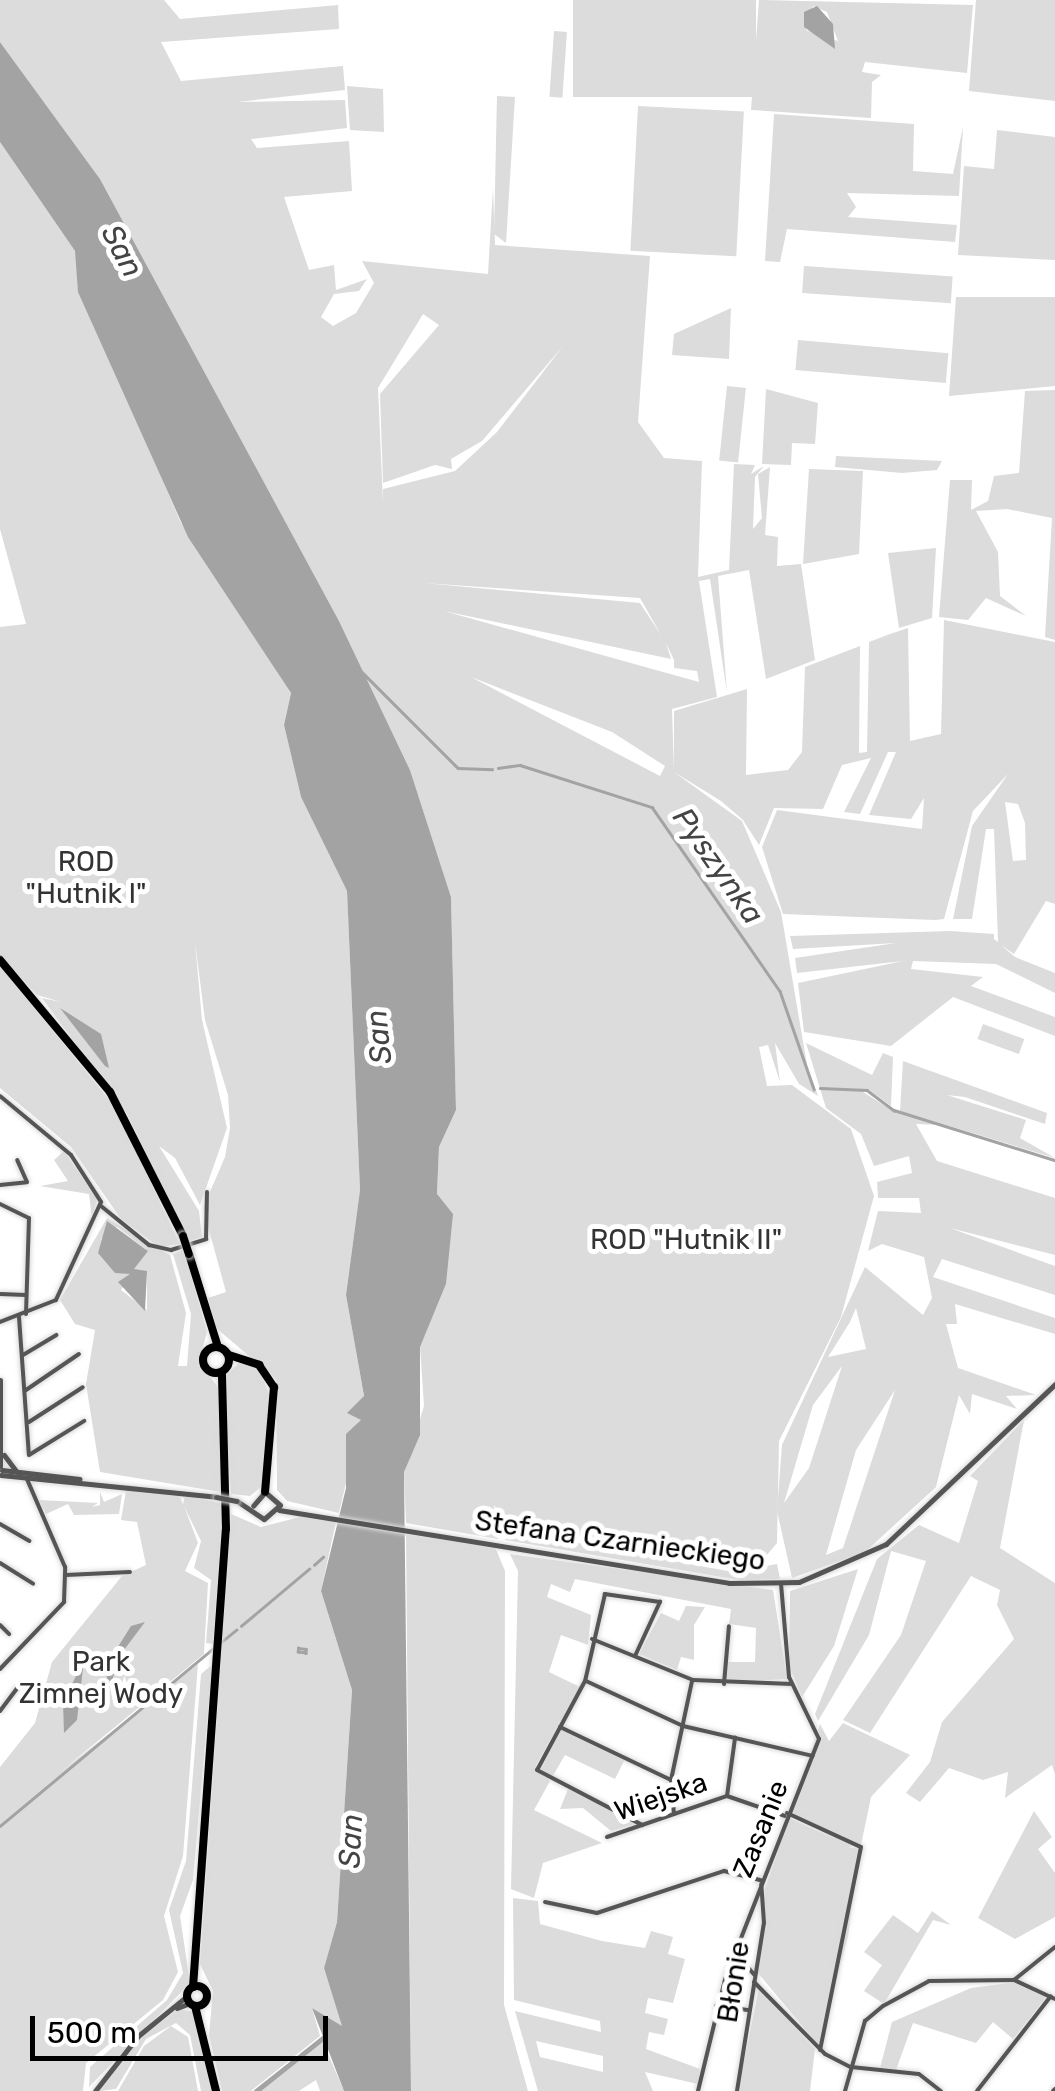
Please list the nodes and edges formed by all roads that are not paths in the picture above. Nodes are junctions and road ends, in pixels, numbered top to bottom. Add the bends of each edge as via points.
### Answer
1 (0, 960) edge
2 (0, 1096) edge
3 (17, 1160) dead end
4 (0, 1185) edge
5 (207, 1192) dead end
6 (0, 1206) edge
7 (100, 1206) junction
8 (0, 1294) edge
9 (26, 1295) junction
10 (26, 1314) junction
11 (19, 1317) junction
12 (0, 1322) edge
13 (56, 1335) dead end
14 (214, 1347) junction
15 (79, 1354) dead end
16 (24, 1355) junction
17 (229, 1358) junction
18 (218, 1372) junction
19 (0, 1380) edge
20 (1055, 1384) edge
21 (82, 1387) dead end
22 (26, 1390) junction
23 (84, 1420) dead end
24 (27, 1422) junction
25 (4, 1453) junction
26 (1, 1471) edge
27 (26, 1478) junction
28 (268, 1492) junction
29 (254, 1503) junction
30 (279, 1508) junction
31 (0, 1524) edge
32 (29, 1540) dead end
33 (0, 1562) edge
34 (130, 1572) dead end
35 (66, 1575) junction
36 (33, 1584) dead end
37 (781, 1584) junction
38 (0, 1625) edge
39 (729, 1626) dead end
40 (9, 1634) dead end
41 (592, 1639) junction
42 (635, 1656) junction
43 (0, 1669) edge
44 (692, 1680) junction
45 (584, 1681) junction
46 (724, 1684) junction
47 (792, 1684) junction
48 (18, 1687) dead end
49 (0, 1711) edge
50 (683, 1726) junction
51 (560, 1727) junction
52 (735, 1738) junction
53 (813, 1756) junction
54 (671, 1780) junction
55 (727, 1796) junction
56 (674, 1814) junction
57 (786, 1814) junction
58 (642, 1825) junction
59 (607, 1837) dead end
60 (761, 1880) junction
61 (545, 1902) dead end
62 (1055, 1947) edge
63 (734, 1952) junction
64 (755, 1978) junction
65 (1014, 1980) junction
66 (196, 1986) junction
67 (1053, 1997) edge
68 (193, 2002) junction
69 (716, 2006) junction
70 (750, 2010) junction
71 (820, 2050) junction
72 (851, 2067) junction
73 (95, 2091) edge
74 (216, 2091) edge
75 (698, 2091) edge
76 (737, 2091) edge
77 (845, 2091) edge
78 (941, 2091) edge
79 (977, 2091) edge

1 - 14 main road, bridge via 102,1079 183,1236
2 - 7 street via 71,1155
3 - 4 street via 27,1182
5 - 7 street via 206,1239 165,1251
6 - 9 street via 27,1212
7 - 10 street via 58,1297
8 - 9 street
9 - 10 street
10 - 11 street
11 - 12 street
11 - 16 street
13 - 16 street
14 - 17 main road
14 - 18 main road via 204,1362
15 - 22 street
16 - 22 street
17 - 18 main road
17 - 28 main road via 250,1360 274,1389
18 - 66 main road via 228,1493
19 - 25 street
20 - 37 street, Stefana Czarnieckiego via 879,1550
21 - 24 street
22 - 24 street
23 - 24 street via 32,1456
25 - 26 street
25 - 27 street
26 - 27 street
27 - 29 street, bridge
27 - 35 street
28 - 29 street
28 - 30 street
29 - 30 street, Stefana Czarnieckiego via 264,1518
30 - 37 street, Stefana Czarnieckiego
31 - 32 street
33 - 36 street
34 - 35 street
35 - 43 street via 52,1624
37 - 47 street, Zasanie
38 - 40 street
39 - 46 street
41 - 42 street
41 - 42 street via 605,1594 656,1599
41 - 45 street
42 - 44 street
44 - 46 street
44 - 50 street
45 - 50 street
45 - 51 street
46 - 47 street
47 - 53 street, Zasanie via 817,1724
48 - 49 street
50 - 52 street
50 - 54 street
51 - 54 street
51 - 58 street via 538,1773
52 - 53 street
52 - 55 street
53 - 57 street, Zasanie
54 - 56 street
55 - 56 street, Wiejska
55 - 57 street, Wiejska
56 - 58 street, Wiejska
57 - 60 street, Zasanie
57 - 71 street, Wiejska via 861,1847
58 - 59 street, Wiejska
60 - 61 street via 724,1870 597,1912
60 - 63 street, Zasanie
60 - 64 street, Błonie
62 - 65 street
63 - 64 street
63 - 69 street, Zasanie
64 - 70 street, Błonie
64 - 71 street
65 - 67 street
65 - 72 street via 922,1984 869,2016
66 - 68 main road
66 - 68 main road
67 - 79 street
68 - 73 street via 174,2008
68 - 74 main road
69 - 70 street
69 - 75 street, Zasanie
70 - 76 street, Błonie
71 - 72 street
72 - 77 street
72 - 78 street via 919,2074

